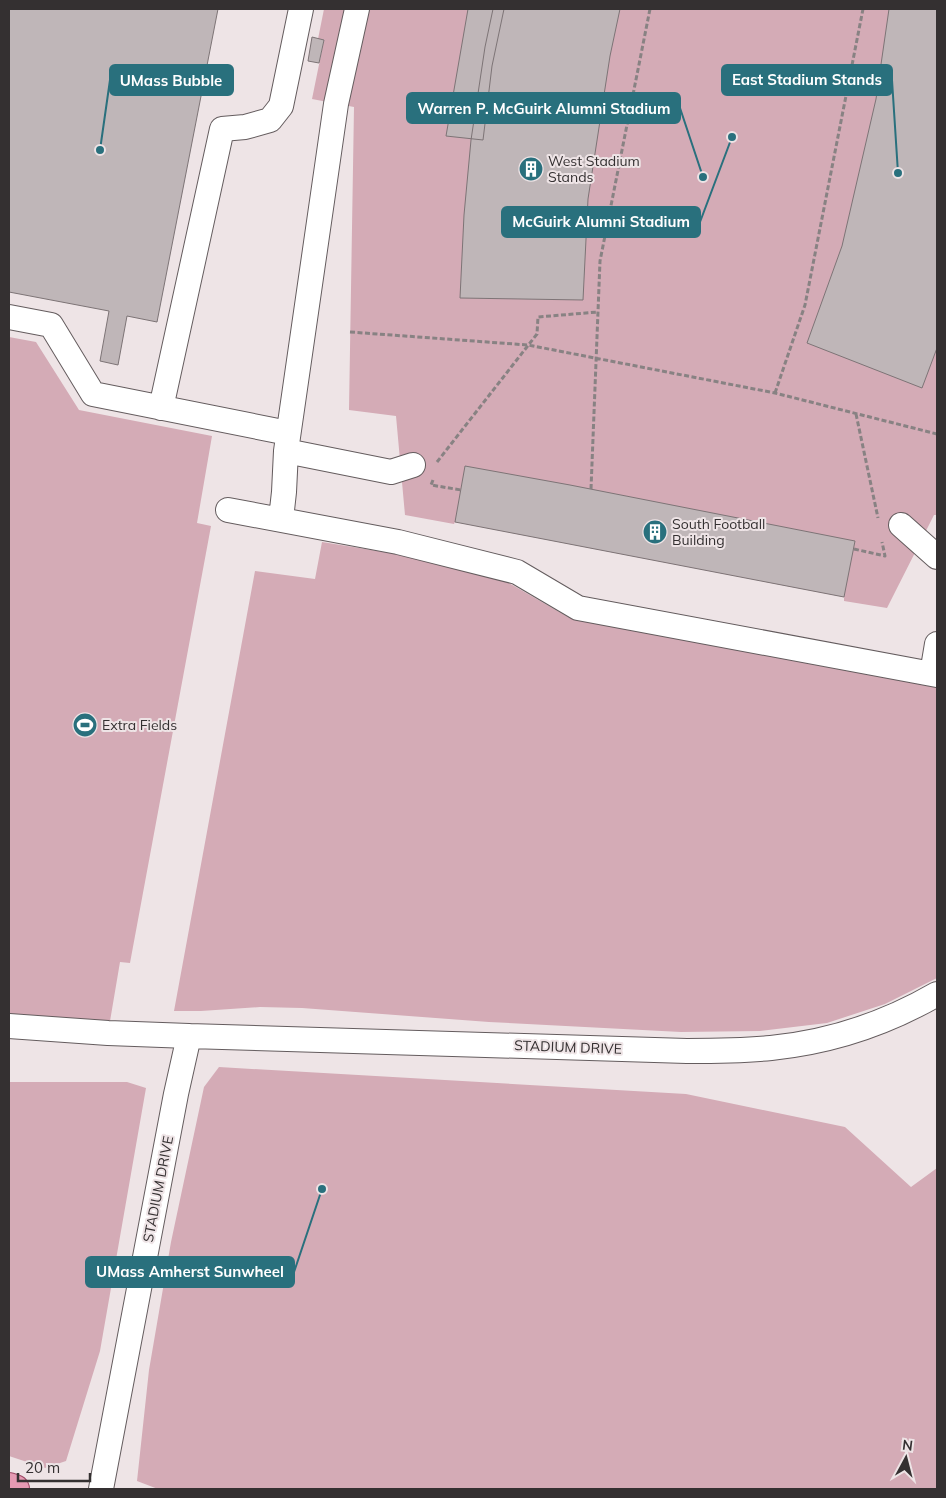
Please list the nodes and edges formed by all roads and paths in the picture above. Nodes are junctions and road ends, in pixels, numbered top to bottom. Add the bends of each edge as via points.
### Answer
1 (301, 9) edge
2 (357, 9) edge
3 (650, 9) edge
4 (863, 9) edge
5 (598, 312) junction
6 (9, 317) edge
7 (350, 332) dead end
8 (528, 345) junction
9 (596, 358) junction
10 (775, 393) junction
11 (161, 408) junction
12 (856, 414) junction
13 (937, 434) edge
14 (287, 442) junction
15 (424, 467) joint
16 (433, 477) dead end
17 (460, 490) dead end
18 (590, 490) dead end
19 (228, 510) dead end
20 (281, 520) junction
21 (887, 530) junction
22 (854, 549) dead end
23 (937, 557) edge
24 (937, 644) edge
25 (934, 675) edge
26 (937, 994) edge
27 (9, 1026) edge
28 (189, 1036) junction
29 (9, 1487) edge
30 (15, 1489) edge
31 (101, 1489) edge

1 - 11 street via 281,106 270,120 222,129
2 - 14 street via 336,104
3 - 5 path via 600,261
4 - 10 path via 805,305
5 - 8 path via 538,317 537,334
5 - 9 path
6 - 11 street via 51,325 93,394
7 - 8 path
8 - 9 path
8 - 15 path via 437,462
9 - 10 path
9 - 18 path
10 - 12 path
11 - 14 street
12 - 13 path
12 - 21 path
14 - 15 street via 391,472
14 - 20 street
16 - 17 path via 432,485
19 - 20 street
20 - 25 street via 398,542 517,572 578,608
21 - 22 path via 885,556
21 - 23 street
24 - 25 street
26 - 28 street, STADIUM DRIVE via 898,1015 837,1036 772,1048 677,1051
27 - 28 street, STADIUM DRIVE
28 - 31 street, STADIUM DRIVE
29 - 30 main road

